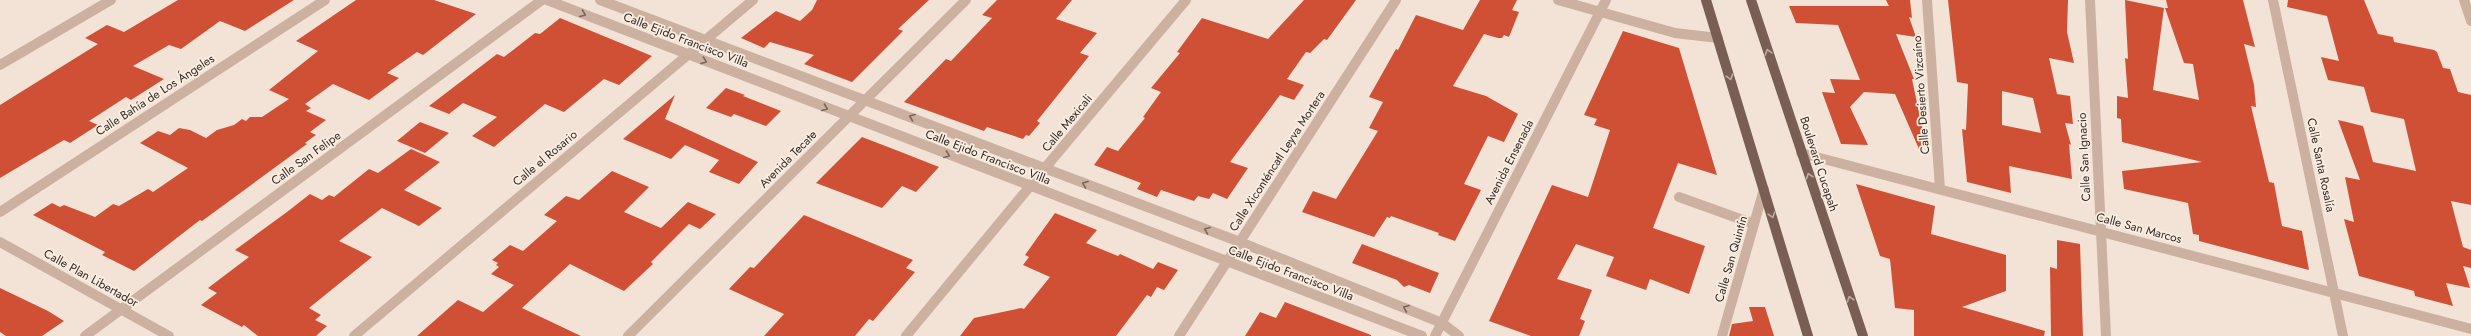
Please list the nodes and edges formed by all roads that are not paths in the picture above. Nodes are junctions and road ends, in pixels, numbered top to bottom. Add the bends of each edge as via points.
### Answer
1 (111, 0) edge
2 (325, 0) edge
3 (542, 0) edge
4 (546, 0) edge
5 (600, 0) edge
6 (753, 0) edge
7 (966, 0) edge
8 (1186, 0) edge
9 (1396, 0) edge
10 (1558, 0) edge
11 (1606, 0) edge
12 (1706, 0) edge
13 (1751, 0) edge
14 (1927, 0) edge
15 (2090, 0) edge
16 (2273, 0) edge
17 (2464, 0) edge
18 (1600, 13) junction
19 (2471, 20) edge
20 (1718, 38) junction
21 (706, 40) junction
22 (688, 55) junction
23 (0, 65) edge
24 (866, 99) junction
25 (848, 117) junction
26 (1801, 153) junction
27 (1045, 168) junction
28 (1030, 187) junction
29 (1764, 189) junction
30 (1940, 189) junction
31 (1679, 197) dead end
32 (0, 212) edge
33 (1754, 224) junction
34 (2101, 231) junction
35 (0, 242) edge
36 (1240, 242) junction
37 (1226, 262) junction
38 (2335, 293) junction
39 (122, 309) junction
40 (1442, 323) junction
41 (2471, 329) edge
42 (86, 336) edge
43 (169, 336) edge
44 (354, 336) edge
45 (628, 336) edge
46 (906, 336) edge
47 (1179, 336) edge
48 (1422, 336) edge
49 (1435, 336) edge
50 (1459, 336) edge
51 (1722, 336) edge
52 (1808, 336) edge
53 (1863, 336) edge
54 (2106, 336) edge
55 (2343, 336) edge

1 - 23 street
2 - 32 street, Calle Bahía de Los Ángeles
3 - 39 street, Calle San Felipe
4 -> 22 street, Calle Ejido Francisco Villa
5 - 21 street, Calle Ejido Francisco Villa
6 - 21 street, Calle el Rosario
7 - 24 street, Avenida Tecate
8 - 27 street, Calle Mexicali
9 - 36 street, Calle Xiconténcatl Leyva Mortera
10 - 18 street
11 - 18 street, Avenida Ensenada
12 - 20 main road
26 -> 13 main road, Boulevard Cucapah
14 - 30 street, Calle Desierto Vizcaíno
15 - 34 street, Calle San Ignacio
16 - 38 street, Calle Santa Rosalía
17 - 19 street
18 - 20 street via 1675,33
18 - 40 street, Avenida Ensenada
20 -> 29 main road
21 - 22 street, Calle el Rosario
21 - 24 street, Calle Ejido Francisco Villa
22 -> 25 street, Calle Ejido Francisco Villa
22 - 44 street, Calle el Rosario
24 - 25 street, Avenida Tecate
27 -> 24 street, Calle Ejido Francisco Villa
25 -> 28 street, Calle Ejido Francisco Villa
25 - 45 street, Avenida Tecate
26 - 30 street, Calle San Marcos
53 -> 26 main road, Boulevard Cucapah
27 - 28 street, Calle Mexicali
36 -> 27 street, Calle Ejido Francisco Villa
28 - 37 street, Calle Ejido Francisco Villa
28 - 46 street, Calle Mexicali
29 - 33 street, Calle San Quintín
29 -> 52 main road
30 - 34 street, Calle San Marcos
31 - 33 street
33 - 51 street, Calle San Quintín
34 - 38 street, Calle San Marcos
34 - 54 street, Calle San Ignacio
35 - 39 street, Calle Plan Libertador
36 - 37 street, Calle Xiconténcatl Leyva Mortera
40 -> 36 street, Calle Ejido Francisco Villa
37 - 47 street, Calle Xiconténcatl Leyva Mortera
37 - 48 street, Calle Ejido Francisco Villa
38 - 41 street, Calle San Marcos
38 - 55 street, Calle Santa Rosalía
39 - 42 street, Calle San Felipe
39 - 43 street, Calle Plan Libertador
40 - 49 street, Avenida Ensenada
40 - 50 street, Calle Ejido Francisco Villa

